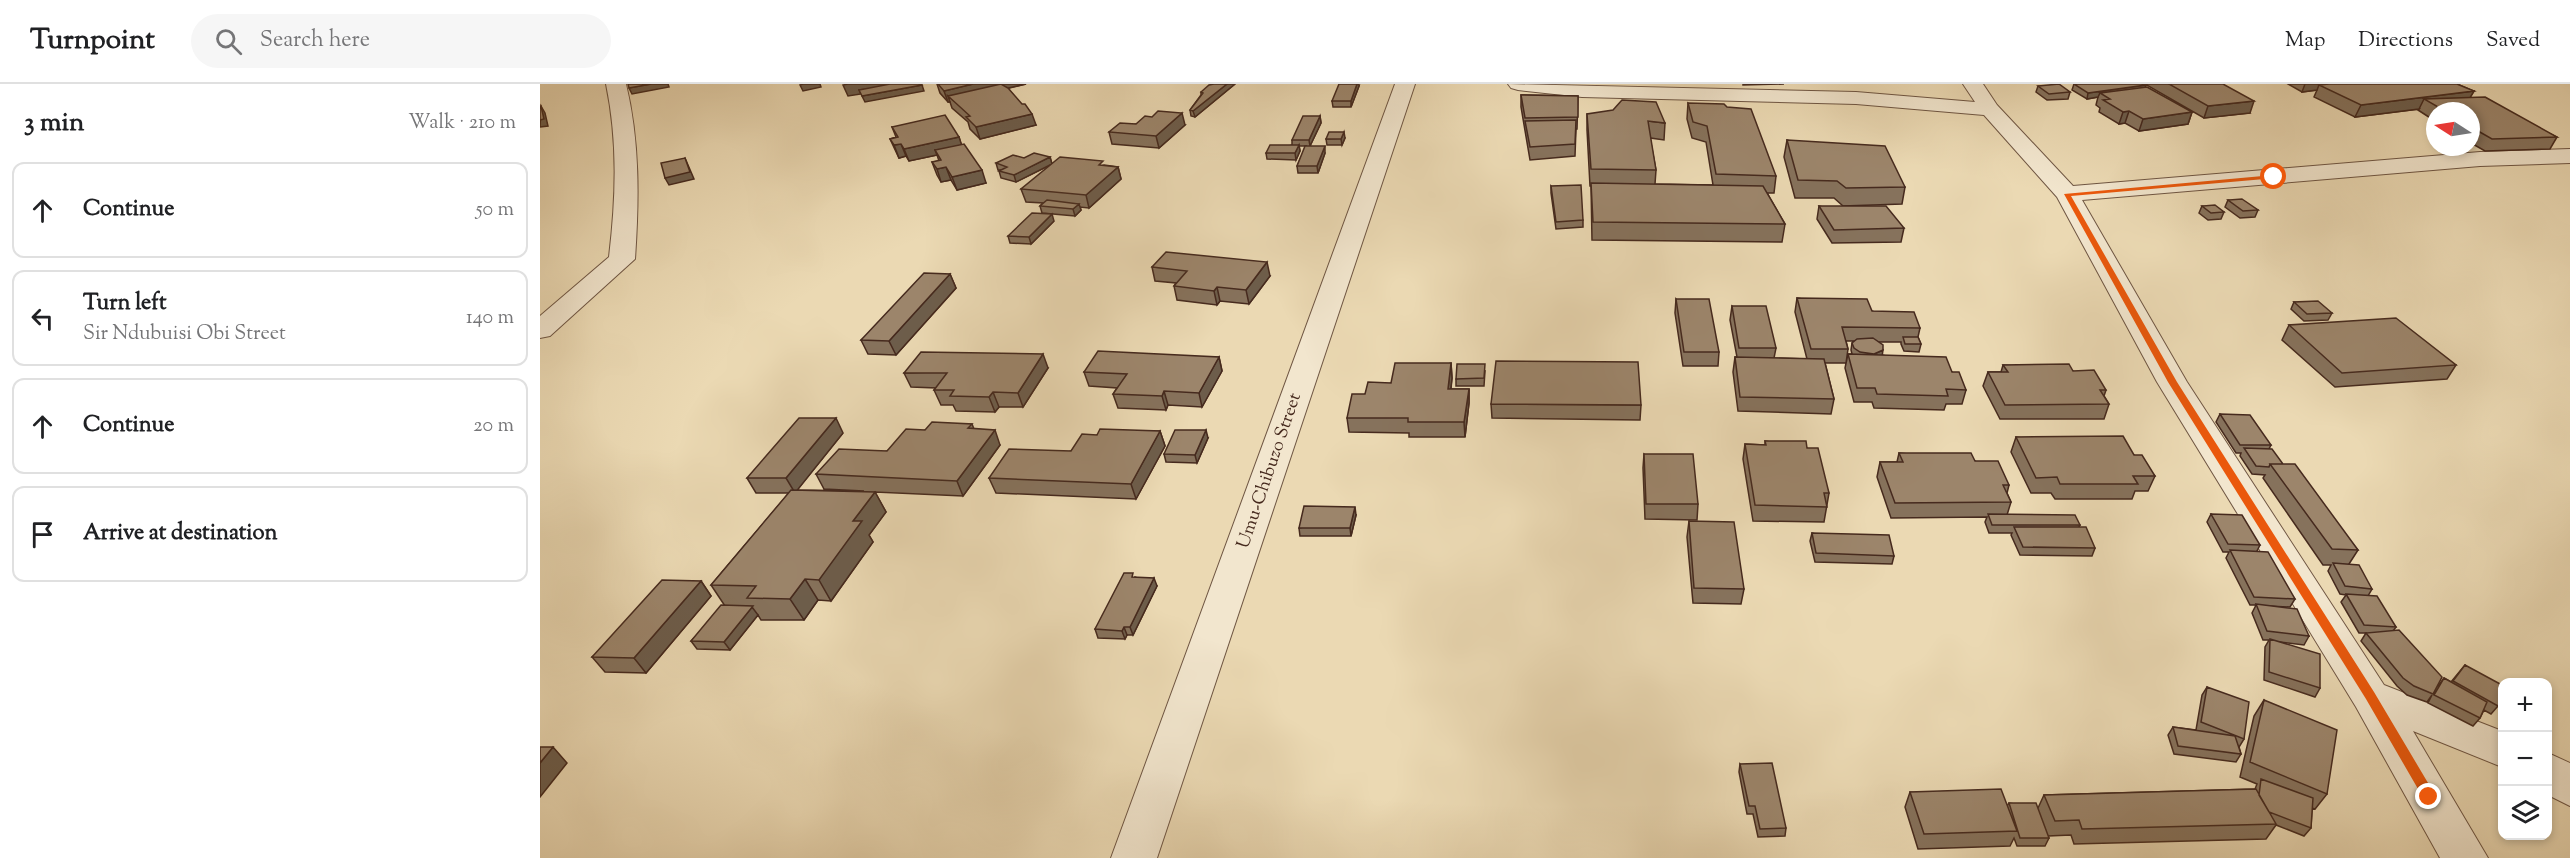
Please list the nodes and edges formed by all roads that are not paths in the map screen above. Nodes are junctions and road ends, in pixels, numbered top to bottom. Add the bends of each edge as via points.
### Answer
1 (616, 84) edge
2 (1405, 84) edge
3 (1518, 84) edge
4 (1973, 84) edge
5 (1990, 109) junction
6 (2570, 156) edge
7 (2067, 194) junction
8 (540, 330) edge
9 (2370, 696) junction
10 (2498, 747) edge
11 (2552, 774) edge
12 (2570, 787) edge
13 (1134, 858) edge
14 (2465, 858) edge

1 - 8 street via 623,112 627,202 622,259
2 - 13 street, Umu-Chibuzo Street
3 - 5 street via 1582,91 1856,98
4 - 5 street
5 - 7 street
6 - 7 street via 2480,159
7 - 9 street via 2172,382
9 - 10 street
9 - 14 street
11 - 12 street

